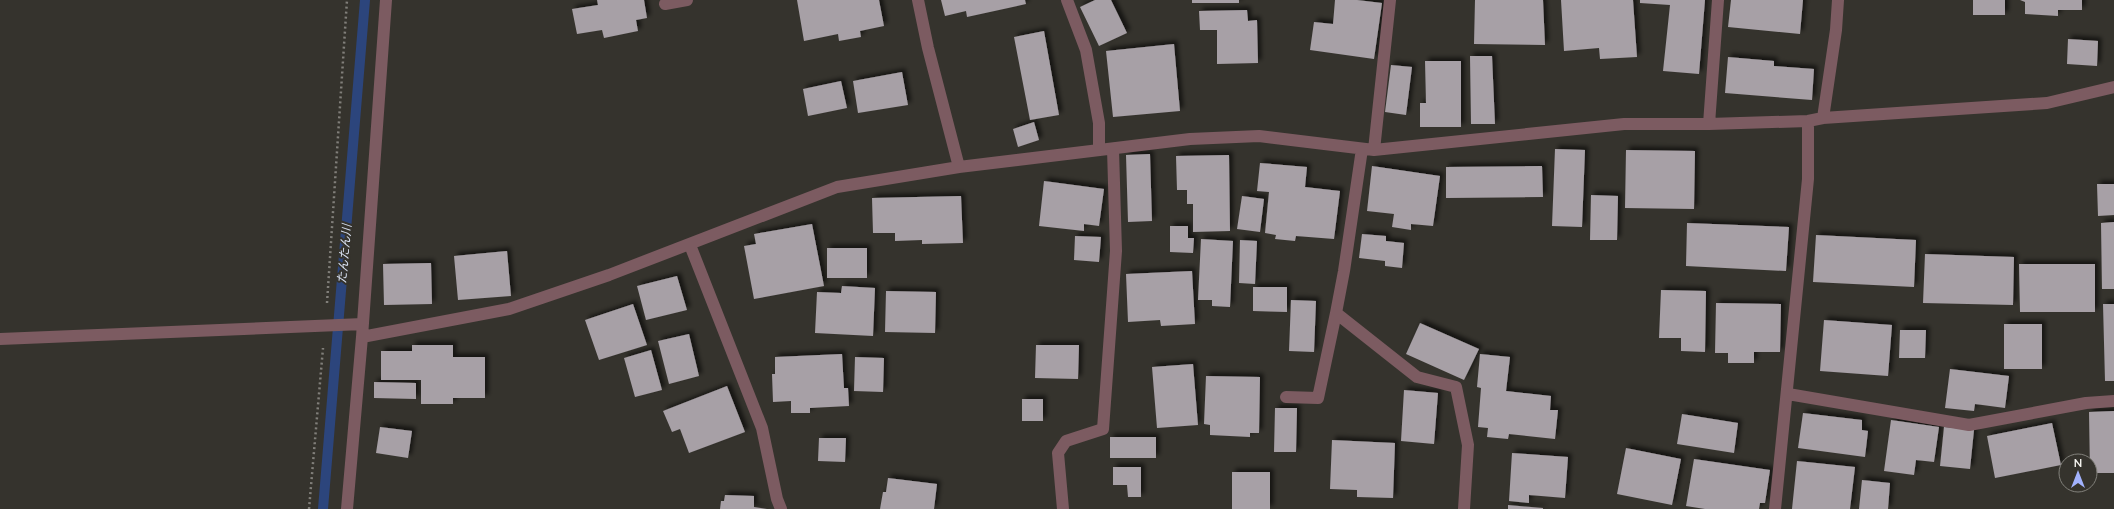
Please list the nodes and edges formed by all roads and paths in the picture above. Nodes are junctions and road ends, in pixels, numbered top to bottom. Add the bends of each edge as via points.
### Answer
1 (347, 0) edge
2 (386, 0) edge
3 (687, 0) edge
4 (918, 0) edge
5 (1067, 0) edge
6 (1390, 0) edge
7 (1718, 0) edge
8 (1838, 0) edge
9 (665, 4) dead end
10 (2114, 87) edge
11 (1823, 118) junction
12 (1808, 121) junction
13 (1709, 124) junction
14 (1113, 148) junction
15 (1362, 148) junction
16 (1099, 150) junction
17 (1374, 150) junction
18 (959, 167) junction
19 (690, 245) junction
20 (1336, 313) junction
21 (363, 324) junction
22 (325, 326) junction
23 (362, 337) junction
24 (0, 339) edge
25 (1788, 394) junction
26 (1286, 397) dead end
27 (2114, 401) edge
28 (309, 509) edge
29 (347, 509) edge
30 (781, 509) edge
31 (1063, 509) edge
32 (1464, 509) edge
33 (1775, 509) edge

1 - 22 path
2 - 21 street
3 - 9 street
4 - 18 street
5 - 16 street via 1086,50 1099,123
6 - 17 street
7 - 13 street
8 - 11 street
10 - 11 street via 2047,103
11 - 12 street
12 - 13 street
12 - 25 street via 1808,179
13 - 17 street via 1624,124
14 - 15 street via 1190,139 1259,136
14 - 16 street
14 - 31 street via 1116,251 1104,429 1066,441 1058,453
15 - 17 street
15 - 20 street
16 - 18 street
18 - 19 street via 837,187
19 - 23 street via 509,309
19 - 30 street via 762,428
20 - 26 street via 1318,398
20 - 32 street via 1417,377 1456,387 1468,445
21 - 22 street
21 - 23 street
22 - 24 street
22 - 28 path
23 - 29 street
25 - 27 street via 1969,425 2086,403
25 - 33 street

